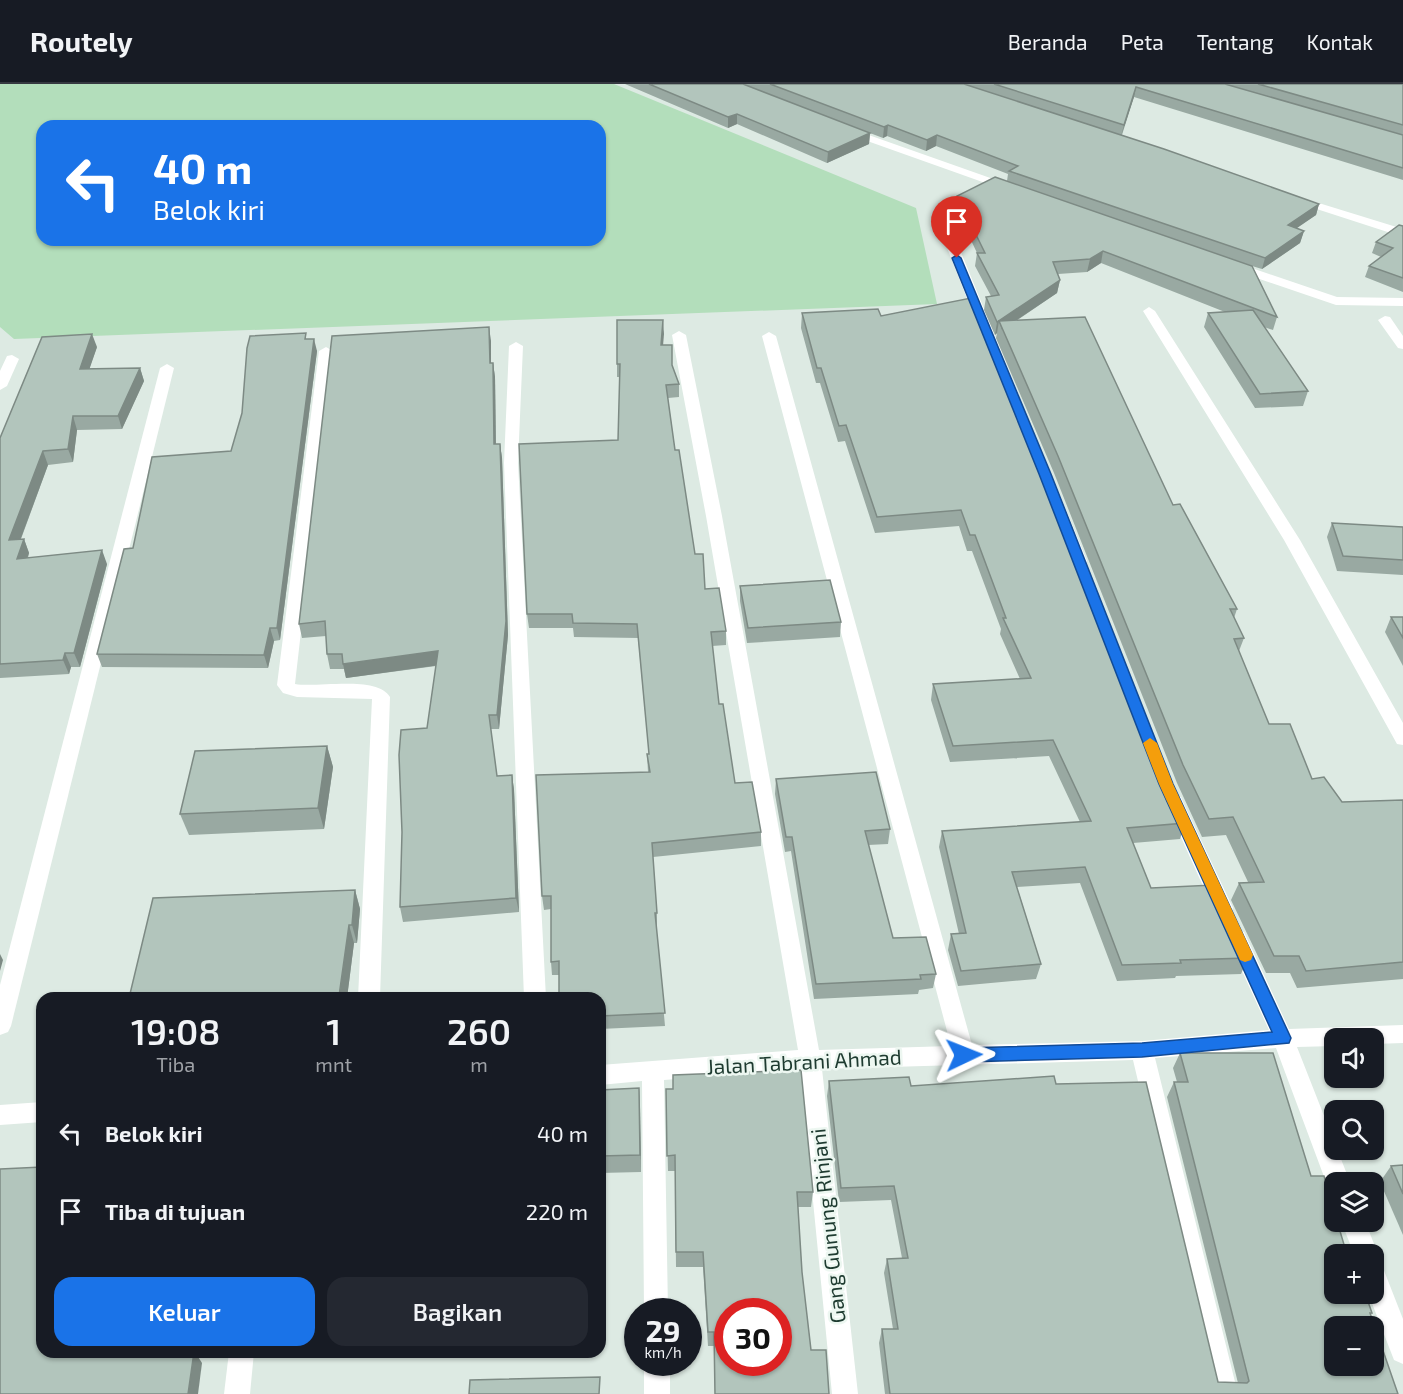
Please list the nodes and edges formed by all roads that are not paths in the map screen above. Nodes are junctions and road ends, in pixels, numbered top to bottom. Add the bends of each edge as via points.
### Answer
1 (832, 125) edge
2 (1019, 192) edge
3 (1281, 194) edge
4 (1403, 233) edge
5 (950, 240) dead end
6 (1224, 263) edge
7 (1403, 302) edge
8 (1149, 310) dead end
9 (1385, 320) dead end
10 (679, 335) dead end
11 (769, 336) dead end
12 (1403, 345) edge
13 (516, 346) dead end
14 (326, 351) dead end
15 (12, 359) dead end
16 (167, 368) dead end
17 (0, 386) edge
18 (1018, 409) edge
19 (1027, 431) edge
20 (1084, 574) edge
21 (1403, 739) edge
22 (1166, 784) edge
23 (369, 992) edge
24 (535, 992) edge
25 (0, 1026) edge
26 (1403, 1034) edge
27 (1283, 1038) junction
28 (1142, 1050) junction
29 (964, 1055) junction
30 (810, 1059) junction
31 (653, 1070) junction
32 (606, 1074) edge
33 (36, 1112) edge
34 (0, 1115) edge
35 (1334, 1172) edge
36 (656, 1298) edge
37 (1384, 1302) edge
38 (1403, 1352) edge
39 (241, 1358) edge
40 (657, 1376) edge
41 (237, 1394) edge
42 (657, 1394) edge
43 (845, 1394) edge
44 (1225, 1394) edge

1 - 2 street
3 - 4 street
5 - 18 street
6 - 7 street via 1336,301
8 - 21 street via 1292,540
9 - 12 street
10 - 30 street, Gang Gunung Rinjani
11 - 29 street
13 - 24 street via 511,463
14 - 23 street via 286,685 297,691 371,691 381,697
15 - 17 street
16 - 25 street
19 - 20 street
22 - 27 street
26 - 27 street, Jalan Tabrani Ahmad
27 - 28 street, Jalan Tabrani Ahmad
27 - 35 street
28 - 29 street, Jalan Tabrani Ahmad
28 - 44 street
29 - 30 street, Jalan Tabrani Ahmad
30 - 31 street, Jalan Tabrani Ahmad
30 - 43 street, Gang Gunung Rinjani
31 - 32 street, Jalan Tabrani Ahmad
31 - 36 street
33 - 34 street
37 - 38 street
39 - 41 street
40 - 42 street

